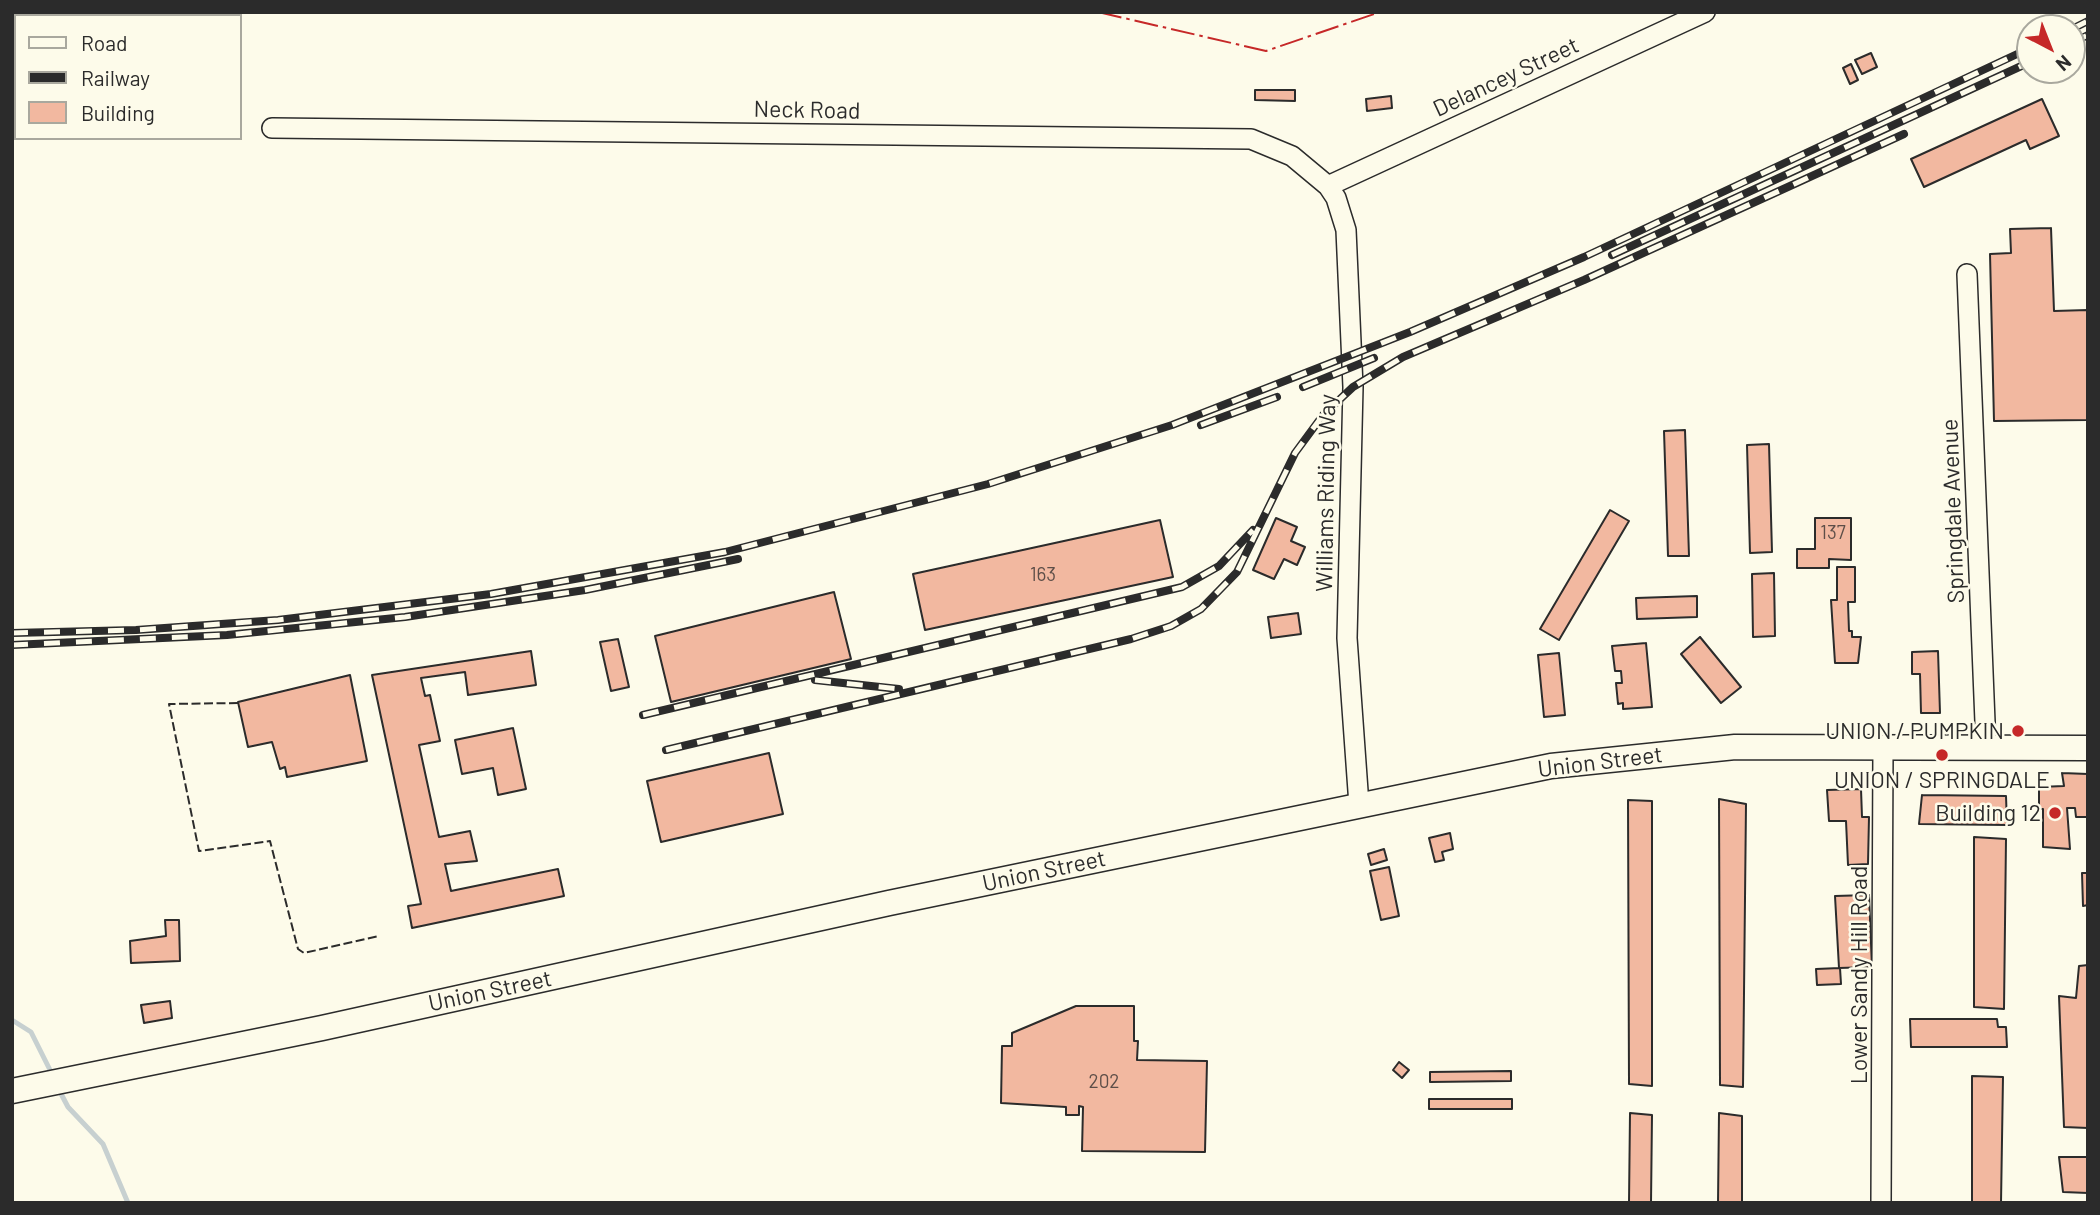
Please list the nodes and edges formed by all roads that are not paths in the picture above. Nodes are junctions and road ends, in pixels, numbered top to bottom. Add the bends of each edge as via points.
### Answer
1 (1705, 12) edge
2 (272, 128) dead end
3 (1328, 186) junction
4 (1967, 274) dead end
5 (1883, 747) junction
6 (1986, 747) junction
7 (2088, 748) edge
8 (1359, 805) junction
9 (12, 1091) edge
10 (1881, 1203) edge

1 - 3 street, Delancey Street
2 - 3 street, Neck Road via 1251,139 1292,156
3 - 8 street, Williams Riding Way via 1346,230 1350,282 1353,387 1347,638
4 - 6 street, Springdale Avenue
5 - 6 main road, Union Street
5 - 8 main road, Union Street via 1735,747 1651,754 1551,766
5 - 10 street, Lower Sandy Hill Road
6 - 7 main road, Union Street
8 - 9 main road, Union Street

